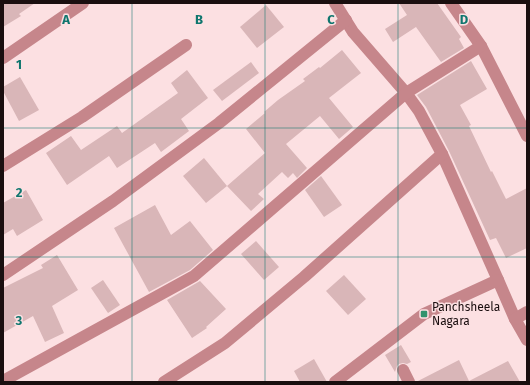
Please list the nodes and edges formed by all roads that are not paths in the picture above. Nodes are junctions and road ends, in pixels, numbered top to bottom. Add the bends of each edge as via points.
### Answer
1 (83, 3) edge
2 (335, 3) edge
3 (451, 3) edge
4 (346, 20) junction
5 (186, 45) dead end
6 (481, 46) junction
7 (3, 58) edge
8 (406, 93) junction
9 (527, 136) edge
10 (442, 154) junction
11 (3, 166) edge
12 (3, 275) edge
13 (498, 280) junction
14 (527, 312) edge
15 (516, 319) junction
16 (527, 340) edge
17 (403, 370) dead end
18 (3, 381) edge
19 (164, 382) edge
20 (335, 382) edge
21 (409, 382) edge

1 - 7 street
2 - 4 street
3 - 6 street
4 - 8 street via 353,32
4 - 12 street via 213,127 113,201
5 - 11 street via 82,117
6 - 8 street
6 - 9 street
8 - 10 street via 419,111
8 - 18 street via 194,276
10 - 13 street
10 - 19 street via 255,318 225,342
13 - 15 street
13 - 20 street via 424,314
14 - 15 street
15 - 16 street
17 - 21 street

